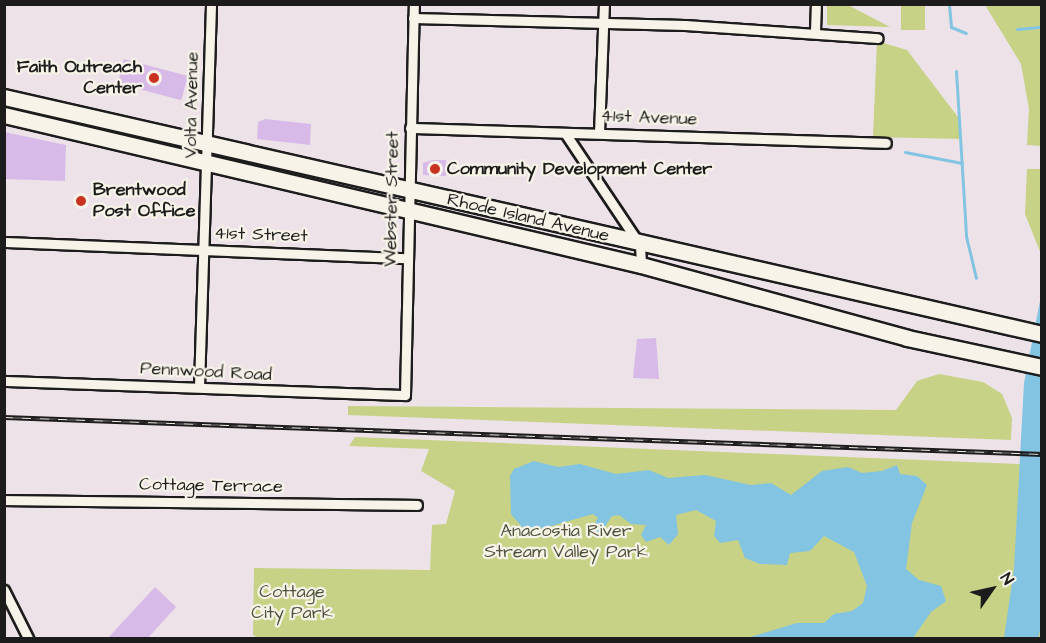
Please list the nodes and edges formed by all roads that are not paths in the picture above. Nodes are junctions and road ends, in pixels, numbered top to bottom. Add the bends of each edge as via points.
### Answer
1 (212, 4) edge
2 (414, 4) edge
3 (604, 4) edge
4 (816, 4) edge
5 (414, 18) junction
6 (603, 22) junction
7 (815, 31) junction
8 (878, 38) dead end
9 (4, 97) edge
10 (4, 115) edge
11 (410, 128) junction
12 (565, 133) junction
13 (599, 133) junction
14 (886, 143) dead end
15 (206, 146) junction
16 (207, 162) junction
17 (410, 191) junction
18 (411, 211) junction
19 (4, 243) edge
20 (640, 245) junction
21 (206, 250) junction
22 (408, 258) junction
23 (641, 265) junction
24 (1036, 333) edge
25 (1041, 367) edge
26 (4, 381) edge
27 (199, 387) junction
28 (405, 395) joint
29 (4, 500) edge
30 (417, 505) dead end
31 (4, 590) edge
32 (28, 639) edge

1 - 15 street, Volta Avenue
2 - 5 street, Webster Street
3 - 6 street
4 - 7 street
5 - 6 street
5 - 11 street, Webster Street
6 - 7 street
6 - 13 street
7 - 8 street
9 - 15 main road, Rhode Island Avenue
10 - 16 main road, Rhode Island Avenue
11 - 12 street, 41st Avenue
11 - 17 street, Webster Street
12 - 13 street, 41st Avenue
12 - 20 street
13 - 14 street, 41st Avenue
15 - 16 street, Volta Avenue
15 - 17 main road, Rhode Island Avenue
16 - 18 main road, Rhode Island Avenue
16 - 21 street, Volta Avenue
17 - 18 street, Webster Street
17 - 20 main road, Rhode Island Avenue
18 - 22 street, Webster Street
18 - 23 main road, Rhode Island Avenue
19 - 21 street, 41st Street
20 - 23 street
20 - 24 main road, Rhode Island Avenue
21 - 22 street, 41st Street
21 - 27 street, Volta Avenue
22 - 28 street, Webster Street
23 - 25 main road, Rhode Island Avenue via 907,338
26 - 27 street, Pennwood Road
27 - 28 street, Pennwood Road
29 - 30 street, Cottage Terrace
31 - 32 street

